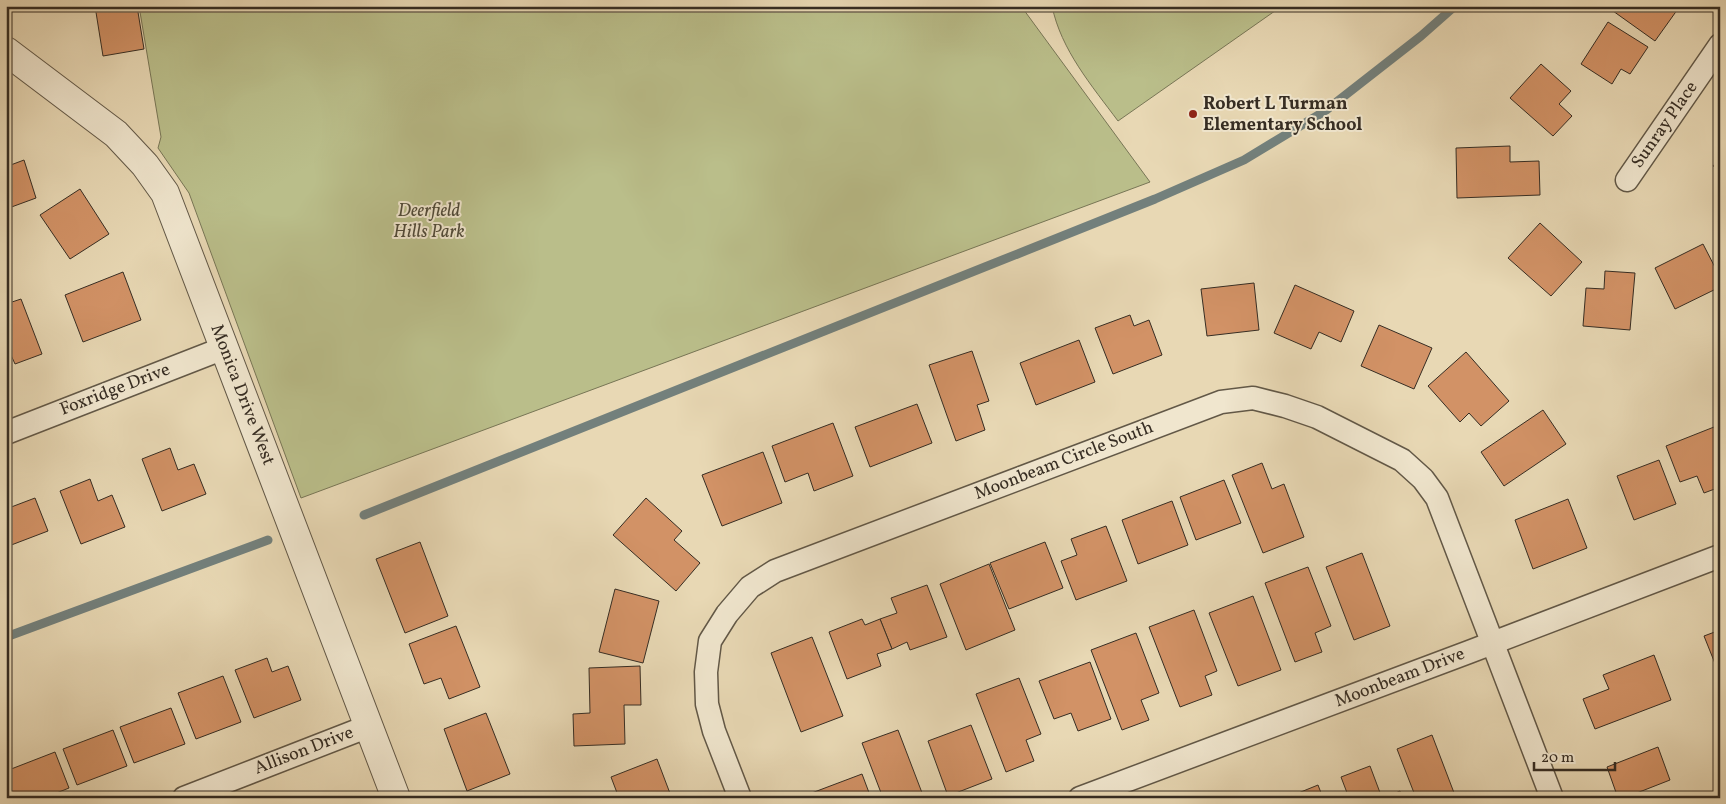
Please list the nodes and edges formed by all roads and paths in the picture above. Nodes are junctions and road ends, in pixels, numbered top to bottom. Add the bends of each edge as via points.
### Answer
1 (1720, 45) edge
2 (6, 51) edge
3 (1627, 180) dead end
4 (224, 348) junction
5 (6, 432) edge
6 (1720, 556) edge
7 (1493, 643) junction
8 (369, 726) junction
9 (184, 798) edge
10 (396, 798) edge
11 (740, 798) edge
12 (1080, 798) edge
13 (1552, 798) edge

1 - 3 street, Sunray Place
2 - 4 street, Monica Drive West via 116,134 145,165 165,193
4 - 5 street, Foxridge Drive
4 - 8 street, Monica Drive West
6 - 7 street, Moonbeam Drive
7 - 11 street, Moonbeam Circle South via 1437,498 1423,478 1402,460 1317,418 1253,398 1221,402 775,571 750,588 727,614 710,642 706,672 707,704 714,731
7 - 12 street, Moonbeam Drive
7 - 13 street, Moonbeam Circle South
8 - 9 street, Allison Drive
8 - 10 street, Monica Drive West

